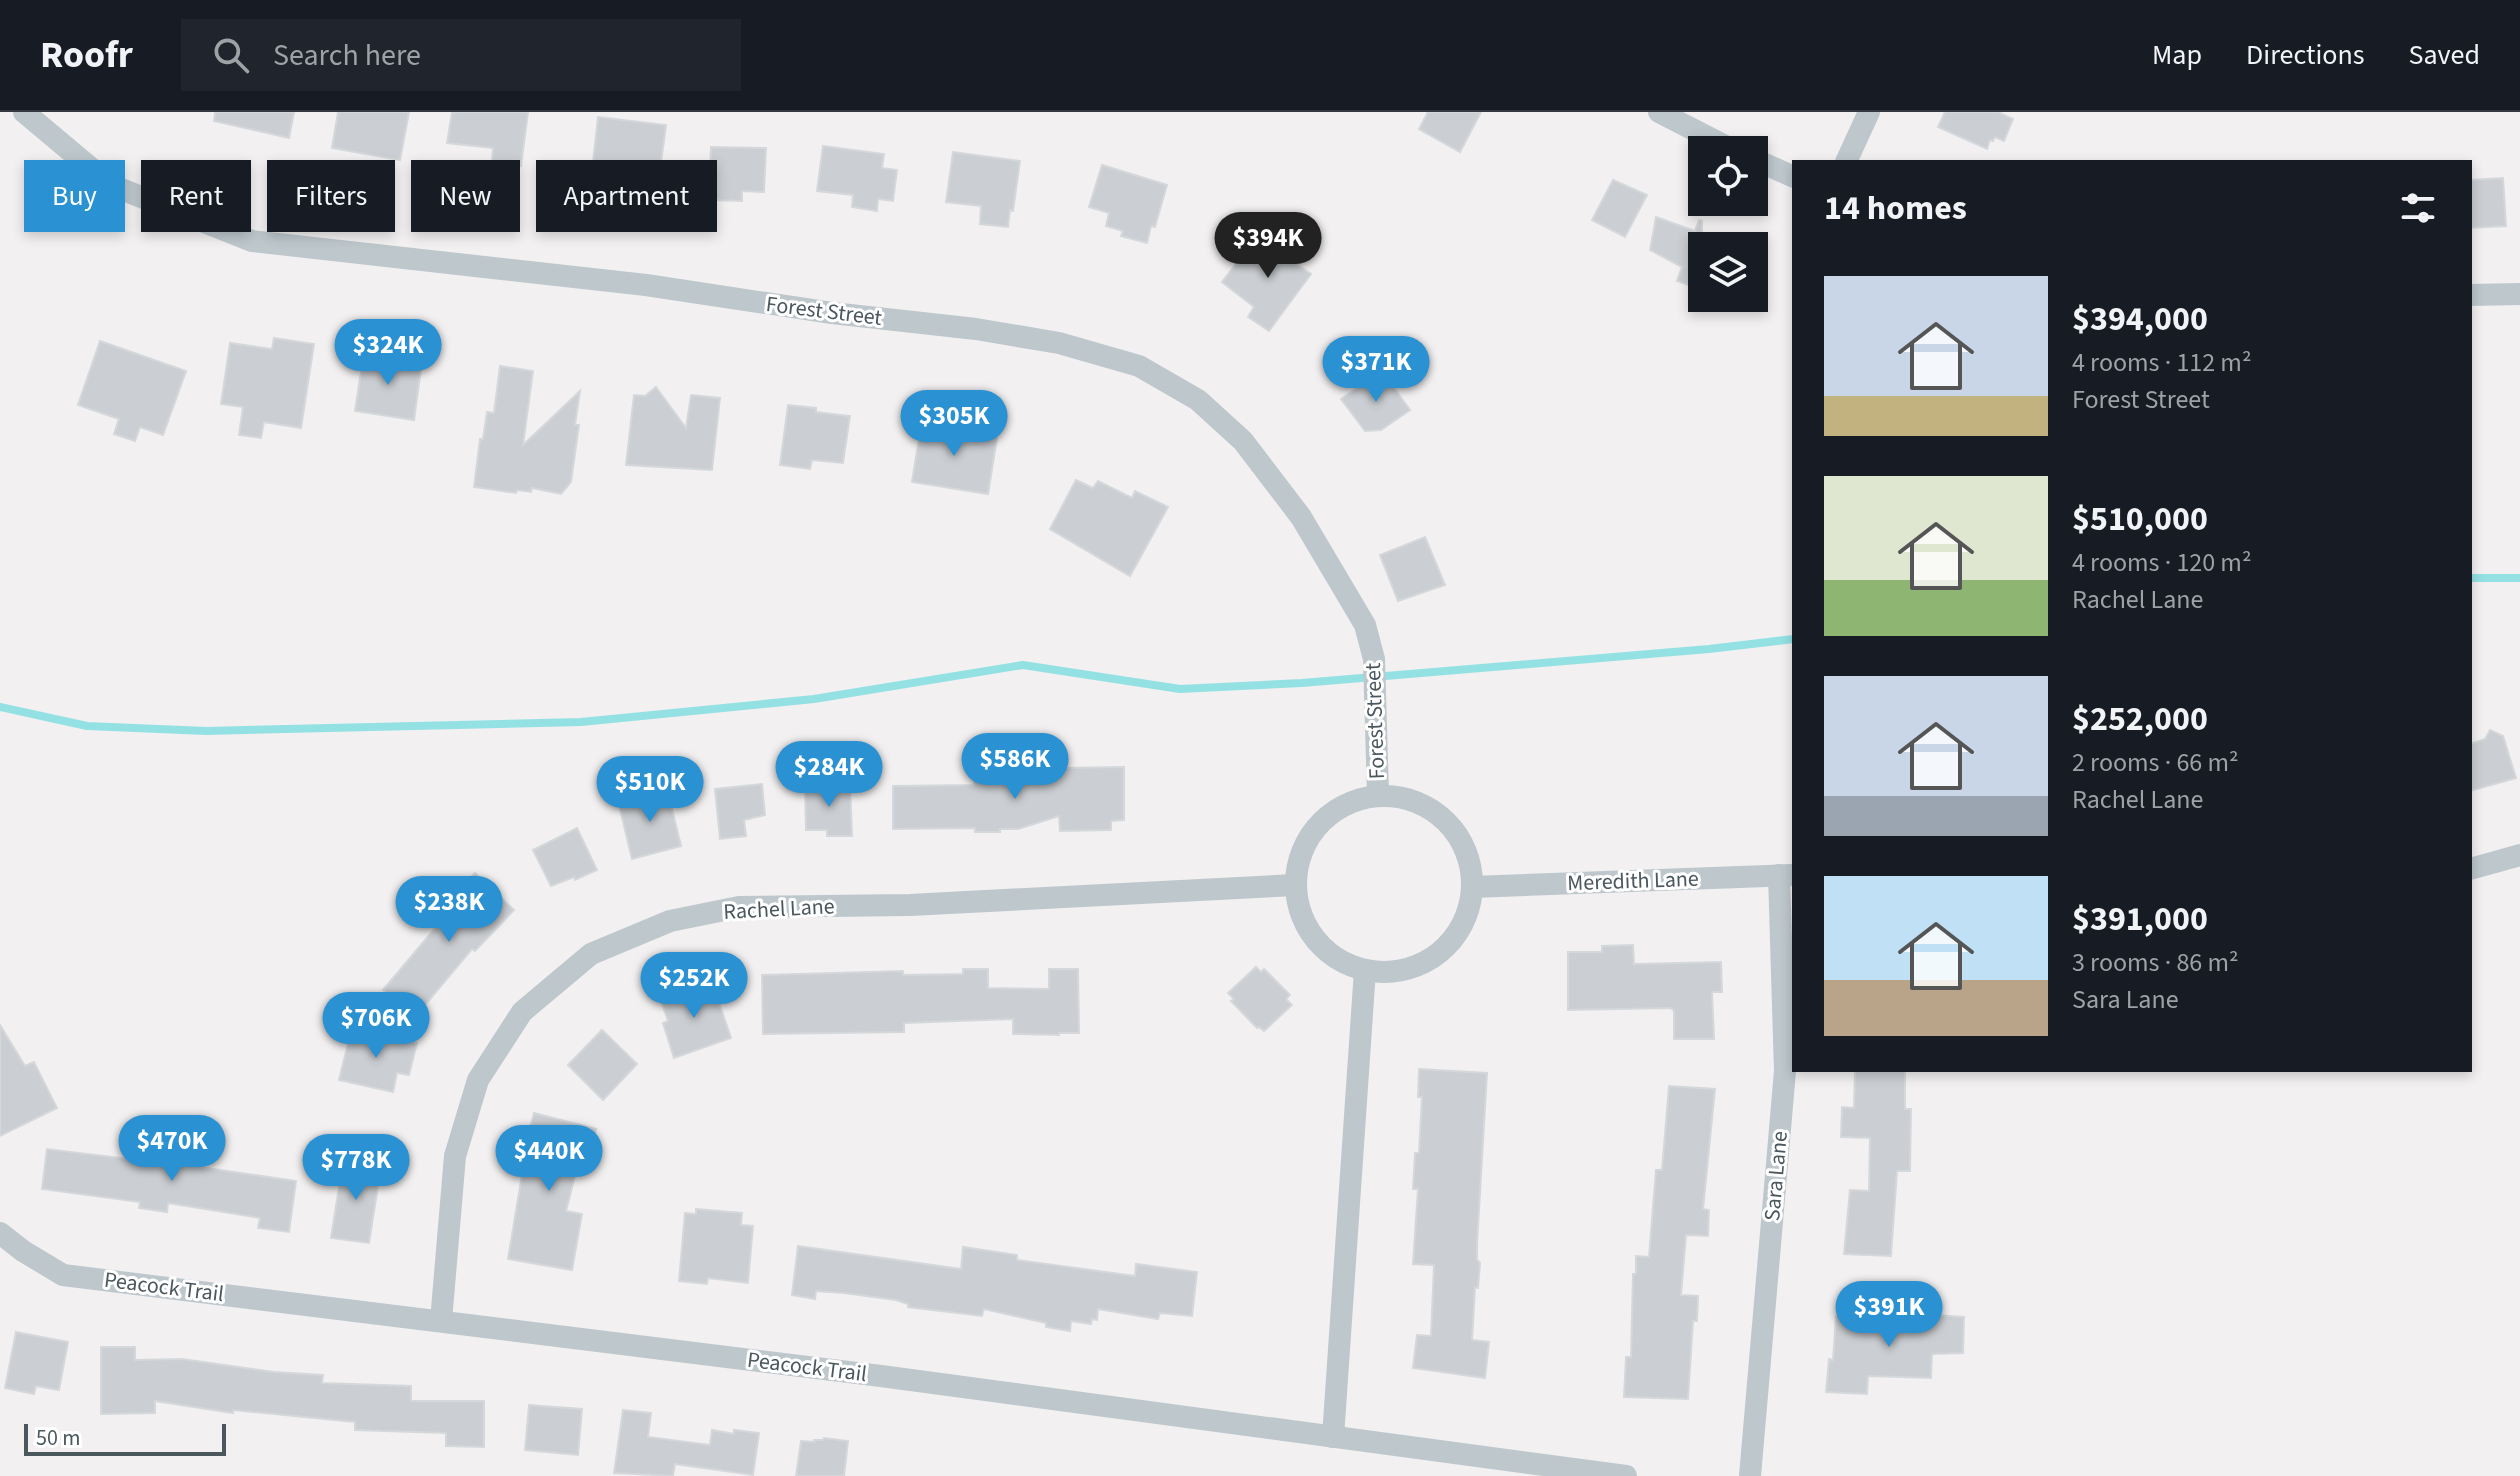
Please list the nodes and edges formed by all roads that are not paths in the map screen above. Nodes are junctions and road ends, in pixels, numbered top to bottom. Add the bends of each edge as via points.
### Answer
1 (24, 112) edge
2 (1659, 112) edge
3 (1869, 112) edge
4 (1706, 136) edge
5 (1847, 160) edge
6 (1768, 165) edge
7 (1792, 176) edge
8 (2520, 294) edge
9 (2472, 295) edge
10 (1378, 795) junction
11 (2520, 855) edge
12 (2472, 868) edge
13 (1787, 875) edge
14 (1295, 885) junction
15 (1473, 887) junction
16 (1365, 970) junction
17 (0, 1233) edge
18 (441, 1321) junction
19 (1333, 1437) junction
20 (1626, 1476) edge
21 (1750, 1476) edge

1 - 10 street, Forest Street via 111,185 252,241 976,329 1059,343 1139,366 1198,400 1243,441 1301,517 1365,625 1374,659
2 - 4 street
3 - 5 street
6 - 7 street
8 - 9 street
10 - 14 street via 1352,801 1328,815 1304,847
10 - 15 street via 1407,798 1434,811 1456,832 1469,858
11 - 12 street
13 - 15 street, Meredith Lane
13 - 21 street, Sara Lane via 1785,1071
14 - 16 street via 1308,931 1343,963
14 - 18 street, Rachel Lane via 910,905 739,907 670,921 591,954 522,1012 478,1080 455,1156
15 - 16 street via 1466,917 1450,943 1426,962 1396,971
16 - 19 street
17 - 18 street, Peacock Trail via 63,1275
18 - 19 street, Peacock Trail
19 - 20 street, Peacock Trail

